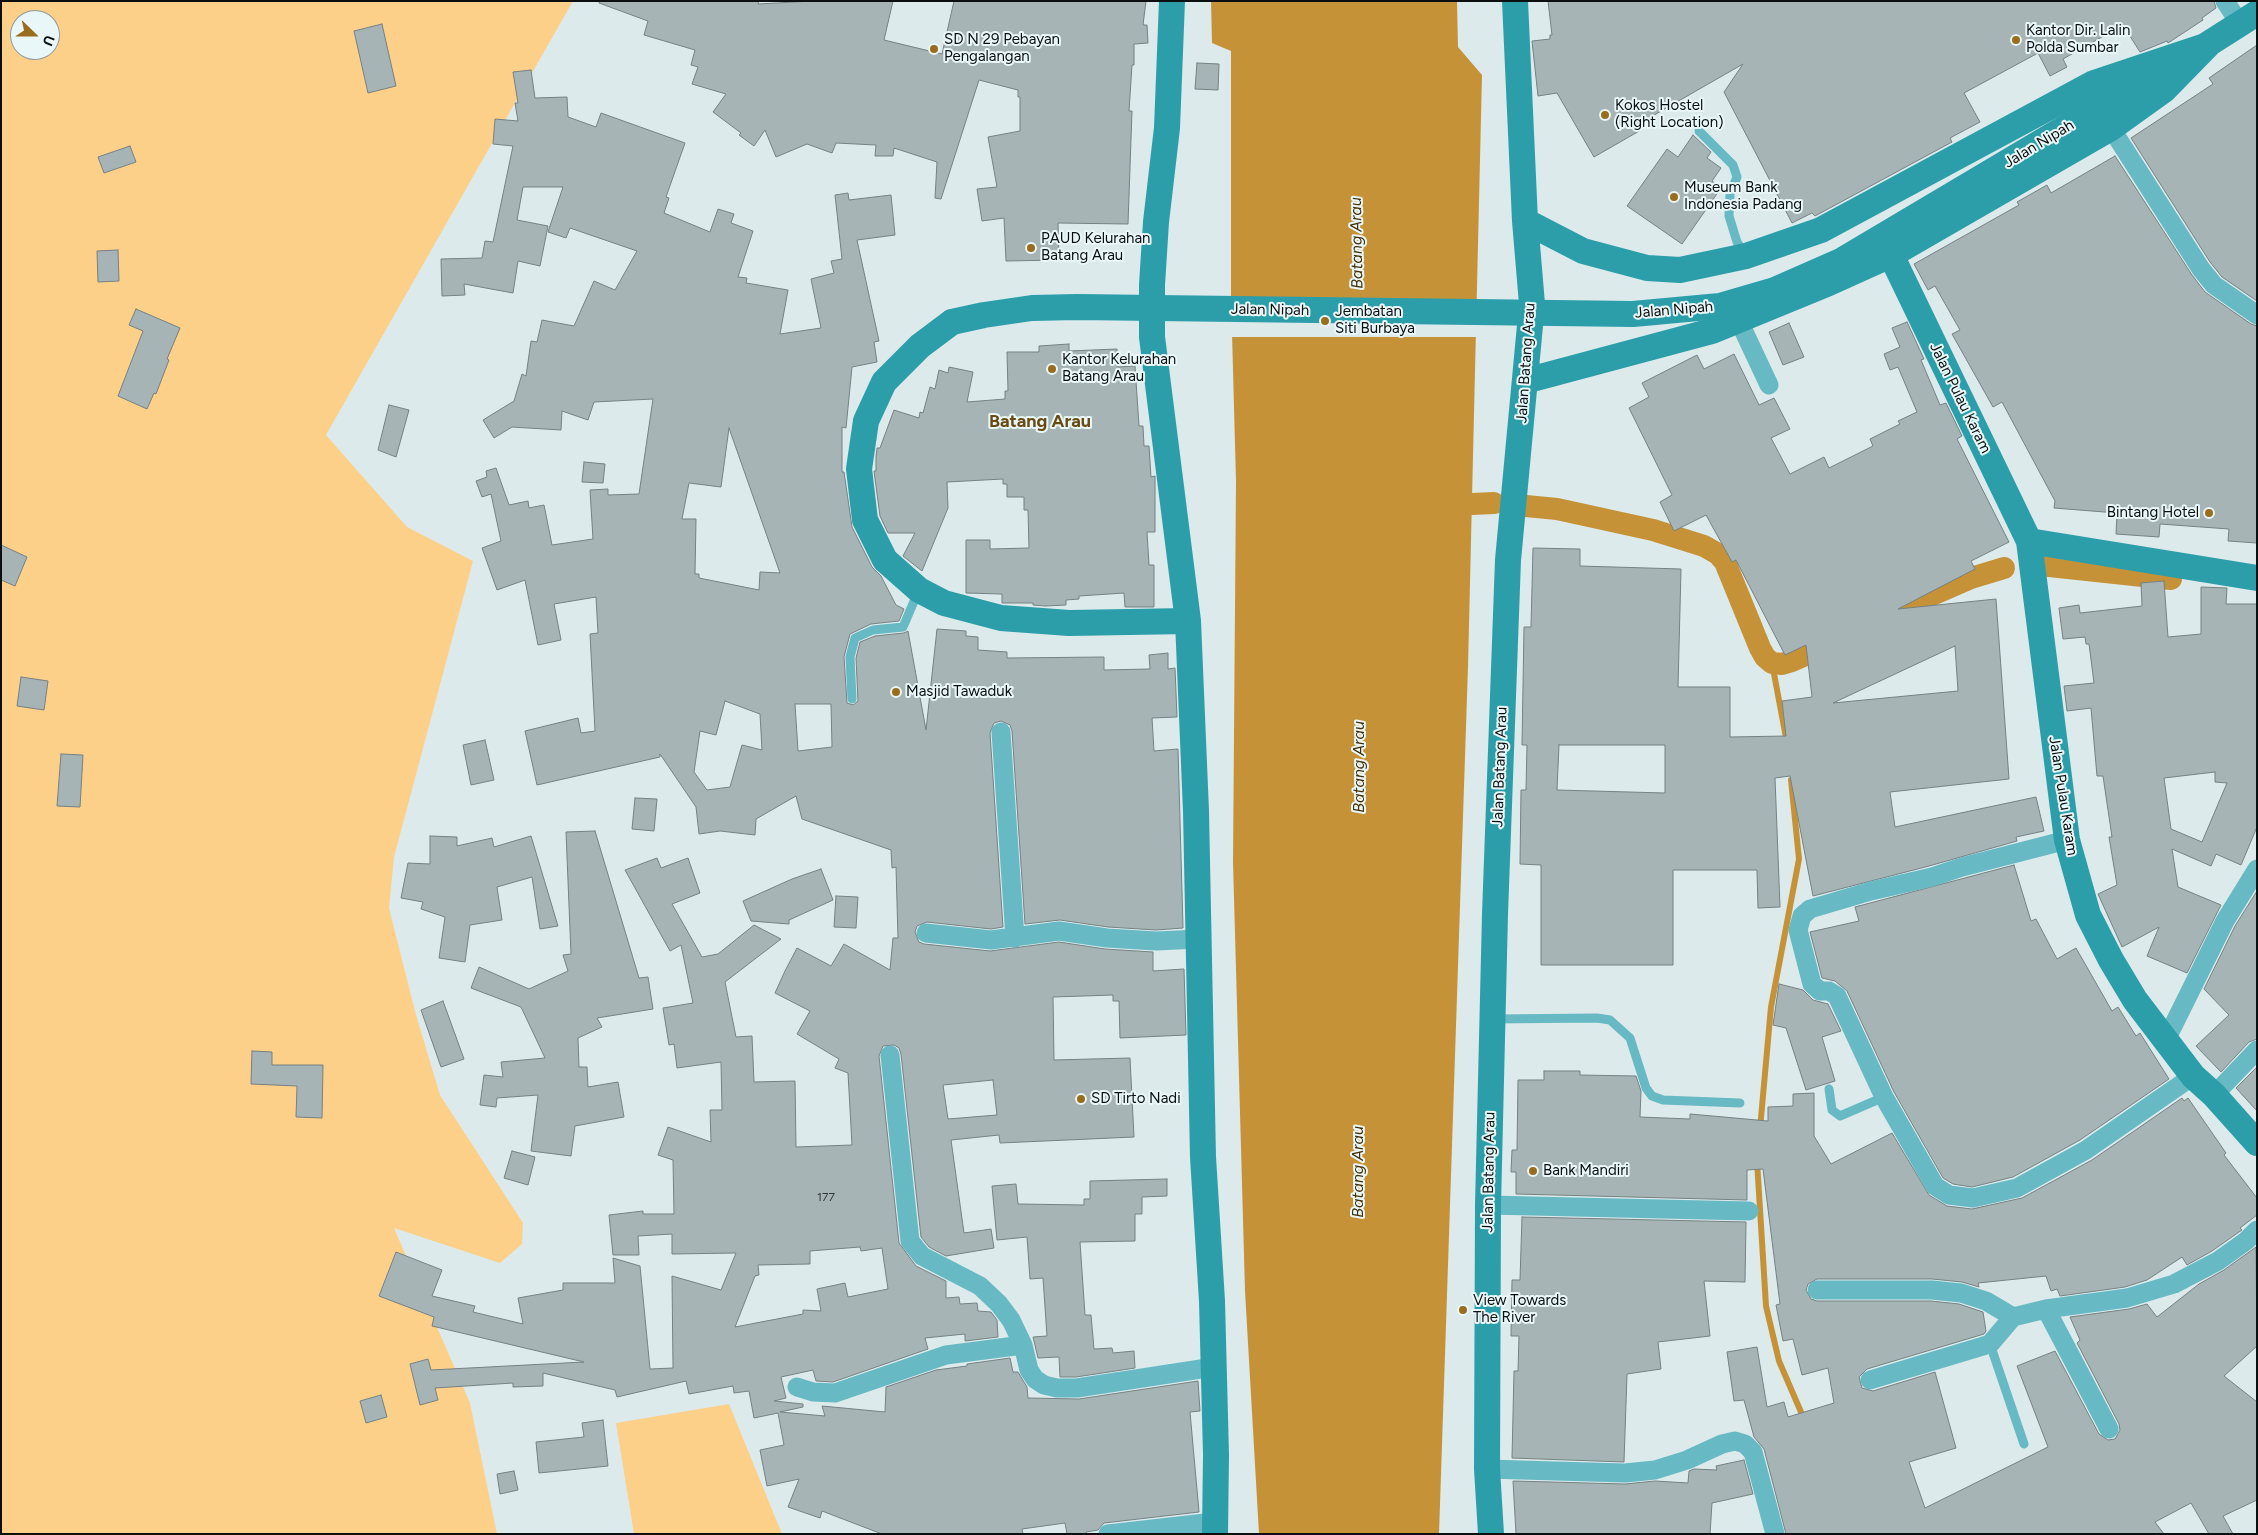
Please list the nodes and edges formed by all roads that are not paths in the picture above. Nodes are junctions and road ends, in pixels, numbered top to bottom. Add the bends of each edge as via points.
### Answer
1 (1172, 1) edge
2 (1515, 1) edge
3 (2225, 1) edge
4 (2248, 18) edge
5 (2208, 45) junction
6 (2109, 115) junction
7 (1699, 132) dead end
8 (1525, 221) junction
9 (1891, 255) junction
10 (1746, 256) junction
11 (2257, 315) edge
12 (1739, 321) junction
13 (1526, 381) junction
14 (1769, 385) dead end
15 (2029, 541) junction
16 (2257, 578) edge
17 (919, 590) junction
18 (1188, 621) junction
19 (852, 699) dead end
20 (1001, 732) dead end
21 (2066, 840) junction
22 (2257, 870) edge
23 (926, 933) dead end
24 (1015, 938) junction
25 (1199, 939) junction
26 (1494, 1019) junction
27 (2166, 1040) junction
28 (2257, 1050) edge
29 (890, 1055) dead end
30 (2193, 1076) junction
31 (1829, 1089) dead end
32 (2214, 1095) junction
33 (1884, 1097) junction
34 (1740, 1103) dead end
35 (2257, 1143) edge
36 (1488, 1205) junction
37 (1749, 1211) dead end
38 (2257, 1230) edge
39 (1817, 1290) dead end
40 (2046, 1309) junction
41 (2013, 1317) junction
42 (1990, 1344) junction
43 (1023, 1345) junction
44 (1214, 1368) junction
45 (1870, 1380) dead end
46 (797, 1387) dead end
47 (2109, 1429) dead end
48 (2024, 1444) dead end
49 (1487, 1470) junction
50 (1214, 1528) edge
51 (1108, 1534) edge
52 (1491, 1534) edge
53 (1776, 1534) edge

1 - 18 street via 1166,128 1155,240 1152,337
2 - 8 street, Jalan Batang Arau
3 - 4 street
4 - 5 street, Jalan Nipah
5 - 6 street, Jalan Nipah
5 - 10 street, Jalan Nipah via 2094,84 1821,230
6 - 9 street, Jalan Nipah
6 - 11 street via 2201,269 2220,290
6 - 17 street, Jalan Nipah, bridge via 1841,261 1775,290 1720,306 1633,314 1032,308 952,322 920,346 884,382 866,421 859,469 865,520 885,560
7 - 10 lane via 1733,165 1737,177 1730,194 1729,216
8 - 10 street, Jalan Nipah via 1583,251 1647,268 1680,270
8 - 13 street, Jalan Batang Arau via 1532,304
9 - 12 street, Jalan Nipah
9 - 15 street, Jalan Pulau Karam
12 - 13 street, Jalan Nipah
12 - 14 street
13 - 26 street, Jalan Batang Arau via 1508,560
15 - 16 street
15 - 21 street, Jalan Pulau Karam
17 - 18 street, Jalan Nipah via 944,603 1001,618 1069,623
17 - 19 lane via 903,627 873,630 855,638 850,657
18 - 25 street
20 - 24 street
21 - 27 street, Jalan Pulau Karam via 2088,915 2135,1000
21 - 33 street via 1870,891 1810,910 1802,916 1798,930 1812,984 1820,991 1829,991 1837,996
22 - 27 street via 2225,922
23 - 24 street via 991,940
24 - 25 street via 1059,931 1116,939
25 - 44 street via 1203,1157
26 - 34 lane via 1610,1020 1630,1038 1646,1088 1652,1096 1663,1100
26 - 36 street, Jalan Batang Arau
27 - 30 street, Jalan Pulau Karam
28 - 32 street
29 - 43 street via 910,1241 922,1256 990,1294 1011,1320
30 - 32 street, Jalan Pulau Karam
30 - 33 street via 2114,1132 2048,1172 2016,1188 1973,1198 1949,1196 1935,1186
31 - 33 lane via 1832,1110 1840,1116
32 - 35 street, Jalan Pulau Karam
36 - 37 street
36 - 49 street, Jalan Batang Arau
38 - 40 street via 2218,1261 2174,1284 2126,1298
39 - 41 street via 1961,1293 1986,1301
40 - 41 street
40 - 47 street
41 - 42 street
42 - 45 street
42 - 48 lane
43 - 44 street via 1029,1370 1035,1379 1058,1388
43 - 46 street via 946,1355 835,1393
44 - 50 street
49 - 52 street, Jalan Batang Arau
49 - 53 street via 1625,1473 1655,1470 1735,1441 1745,1444 1753,1452
50 - 51 street

